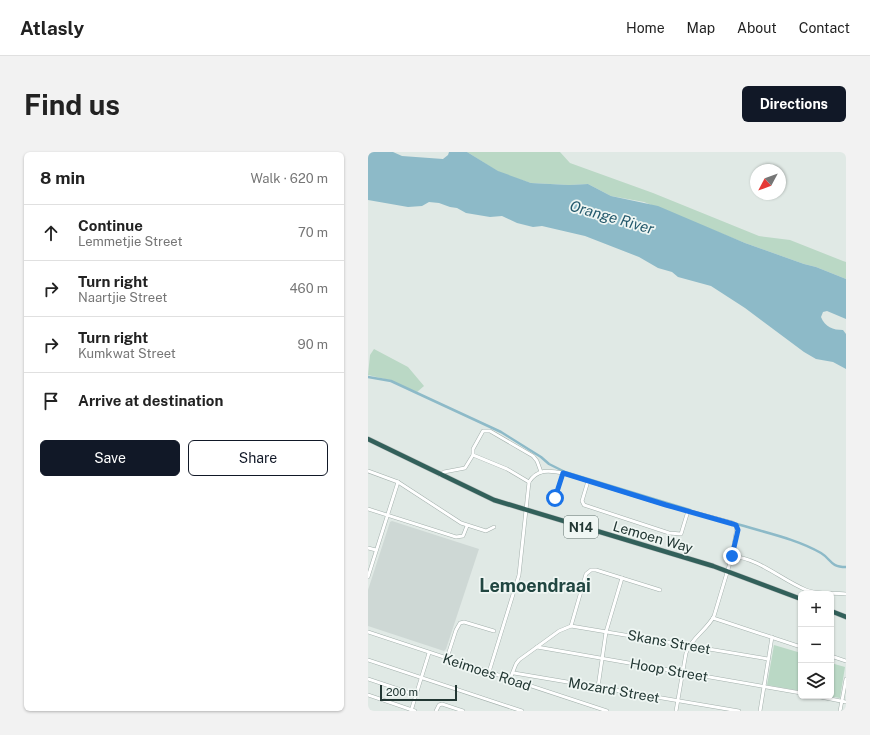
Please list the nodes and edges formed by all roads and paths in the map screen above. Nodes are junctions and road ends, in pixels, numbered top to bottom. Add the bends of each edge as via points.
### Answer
1 (368, 439) edge
2 (473, 455) junction
3 (368, 471) edge
4 (541, 472) junction
5 (563, 473) junction
6 (440, 475) junction
7 (588, 481) junction
8 (398, 482) junction
9 (529, 482) junction
10 (555, 498) dead end
11 (368, 509) edge
12 (525, 511) junction
13 (688, 511) junction
14 (388, 515) junction
15 (467, 526) junction
16 (494, 527) dead end
17 (368, 548) edge
18 (376, 550) junction
19 (732, 556) junction
20 (728, 571) junction
21 (368, 577) edge
22 (622, 578) junction
23 (660, 590) dead end
24 (846, 594) edge
25 (798, 598) edge
26 (834, 612) edge
27 (846, 617) edge
28 (713, 618) junction
29 (570, 626) junction
30 (494, 631) dead end
31 (368, 632) edge
32 (606, 632) junction
33 (772, 637) junction
34 (689, 646) junction
35 (798, 646) edge
36 (537, 647) junction
37 (430, 653) junction
38 (834, 657) edge
39 (447, 658) junction
40 (768, 658) junction
41 (602, 659) junction
42 (368, 660) edge
43 (846, 661) edge
44 (489, 672) junction
45 (683, 672) junction
46 (514, 673) junction
47 (422, 678) junction
48 (510, 679) junction
49 (846, 679) edge
50 (368, 680) edge
51 (764, 686) junction
52 (598, 687) junction
53 (798, 692) edge
54 (416, 695) junction
55 (368, 696) edge
56 (831, 699) edge
57 (678, 701) junction
58 (842, 701) junction
59 (846, 702) edge
60 (593, 706) junction
61 (412, 711) edge
62 (436, 711) edge
63 (463, 711) edge
64 (520, 711) edge
65 (593, 711) edge
66 (606, 711) edge
67 (676, 711) edge
68 (739, 711) edge
69 (760, 711) edge
70 (840, 711) edge

1 - 6 highway, Lemoen Way / N14
2 - 4 street via 481,433 486,430 533,456
2 - 6 street via 465,468
2 - 9 street via 507,469
3 - 8 street
4 - 5 street via 548,470
4 - 9 street
5 - 7 street
5 - 10 street
6 - 12 highway, Lemoen Way / N14 via 480,495
7 - 13 street
7 - 13 street via 582,501 584,505 669,533 681,534
8 - 14 street
8 - 15 street
9 - 12 street
11 - 14 street
12 - 20 highway, Lemoen Way / N14
12 - 44 street via 519,576
13 - 19 street via 737,527
14 - 15 street via 456,537 463,536
14 - 18 street
15 - 16 street via 488,531
17 - 18 street
18 - 21 street
19 - 20 street
19 - 24 street via 751,560 808,590
20 - 25 highway, Lemoen Way / N14
20 - 28 street
22 - 23 street
22 - 29 street via 596,570 588,572
22 - 32 street
26 - 27 highway
28 - 33 street
28 - 34 street
29 - 32 street, Skans Street
29 - 36 street via 563,628
30 - 39 street via 460,623
31 - 37 street, Keimoes Road
32 - 34 street, Skans Street
32 - 41 street
33 - 35 street
33 - 40 street
34 - 40 street, Skans Street
34 - 45 street
36 - 41 street, Hoop Street
36 - 46 street via 518,662
37 - 39 street, Keimoes Road
37 - 47 street
38 - 43 street
39 - 44 street, Keimoes Road
40 - 51 street
41 - 45 street, Hoop Street
41 - 52 street
42 - 47 street
44 - 48 street, Keimoes Road
45 - 51 street, Hoop Street
45 - 57 street
46 - 48 street
46 - 52 street, Mozard Street
47 - 54 street
47 - 64 street
48 - 60 street, Keimoes Road
49 - 58 street
50 - 54 street
51 - 53 street, Hoop Street
51 - 69 street
52 - 57 street, Mozard Street
54 - 61 street
55 - 61 street
56 - 58 street
57 - 67 street
57 - 68 street, Mozard Street
58 - 59 street
58 - 70 street
60 - 65 street
60 - 66 street, Keimoes Road
62 - 63 street via 442,704

